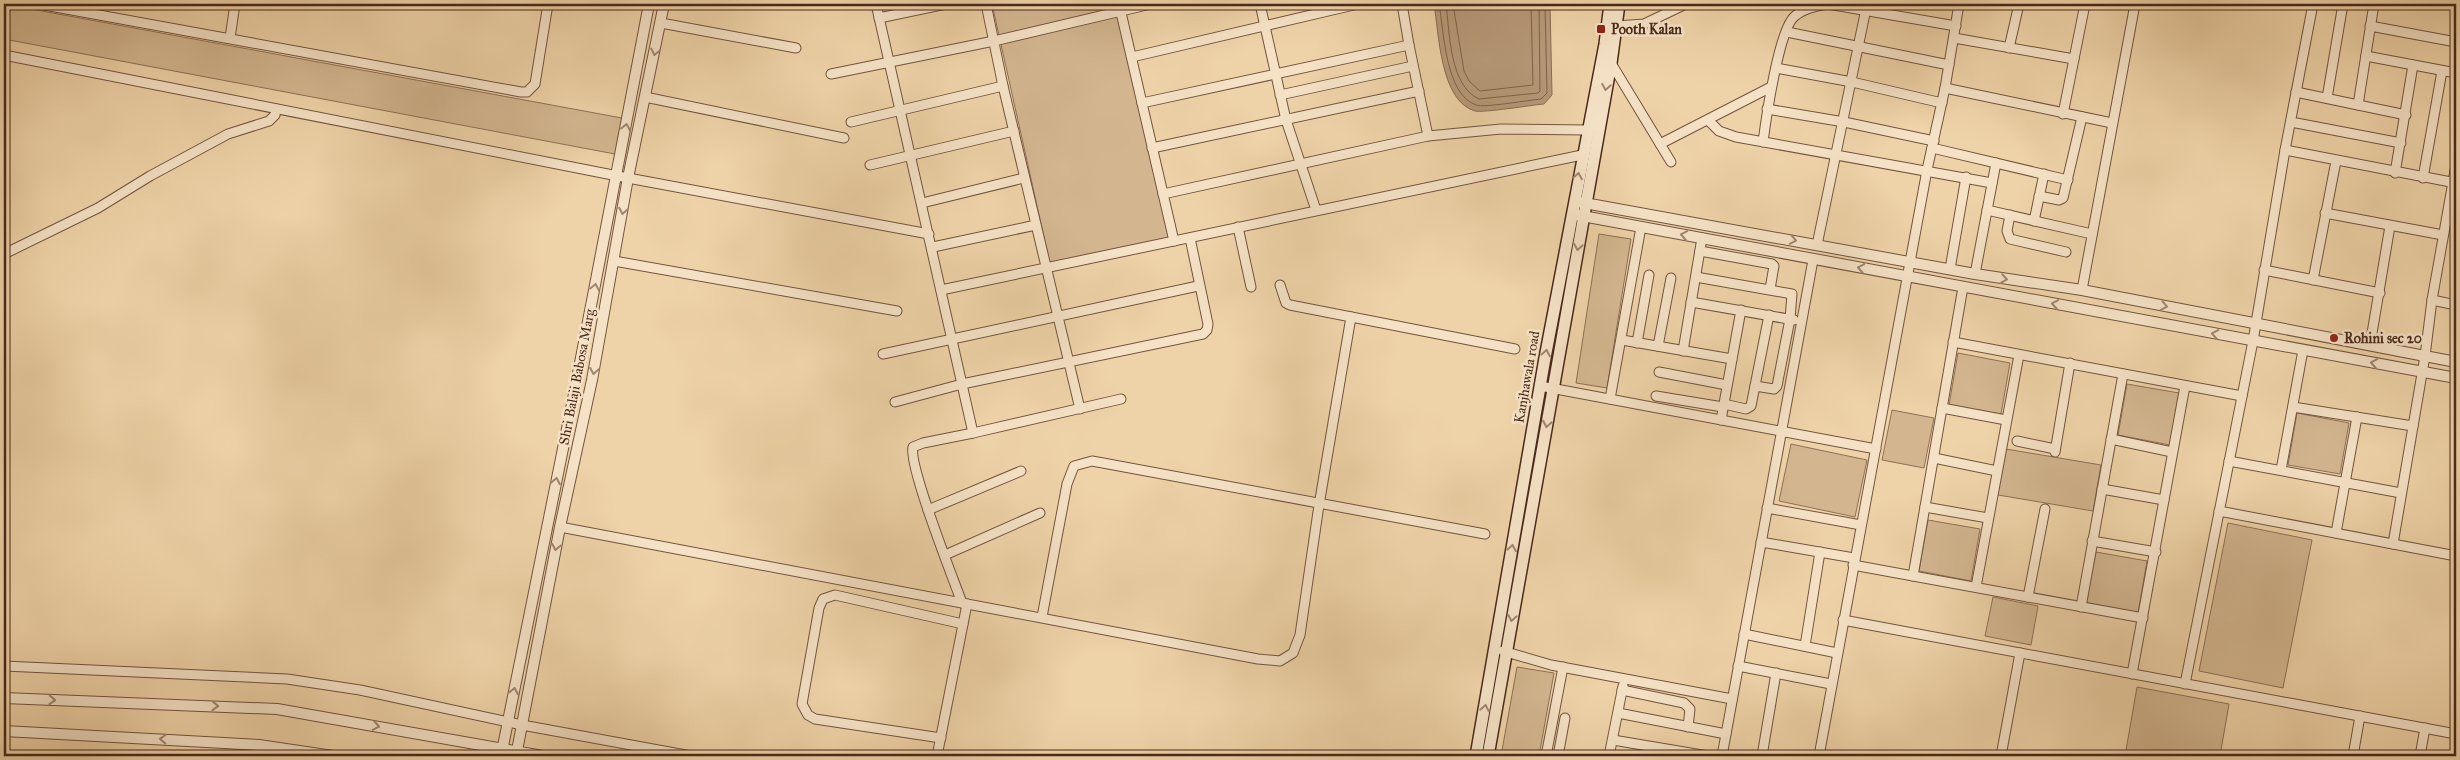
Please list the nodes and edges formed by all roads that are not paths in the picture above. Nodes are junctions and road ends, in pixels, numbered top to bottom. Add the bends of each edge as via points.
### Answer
1 (39, 4) edge
2 (235, 4) edge
3 (548, 4) edge
4 (649, 4) edge
5 (664, 4) edge
6 (876, 4) edge
7 (946, 4) edge
8 (986, 4) edge
9 (1151, 4) edge
10 (1260, 4) edge
11 (1358, 4) edge
12 (1402, 4) edge
13 (1610, 4) edge
14 (1619, 4) edge
15 (1686, 4) edge
16 (1827, 4) edge
17 (1959, 4) edge
18 (2019, 4) edge
19 (2085, 4) edge
20 (2134, 4) edge
21 (2313, 4) edge
22 (2343, 4) edge
23 (2374, 4) edge
24 (1120, 7) edge
25 (1867, 7) edge
26 (879, 18) junction
27 (661, 23) junction
28 (1265, 26) junction
29 (1616, 26) junction
30 (1956, 26) junction
31 (2370, 26) junction
32 (1787, 32) junction
33 (230, 38) junction
34 (1954, 38) junction
35 (994, 41) junction
36 (2456, 42) edge
37 (1408, 45) junction
38 (1860, 45) junction
39 (796, 48) dead end
40 (2010, 48) junction
41 (4, 56) edge
42 (2366, 56) junction
43 (1132, 57) junction
44 (2074, 59) junction
45 (890, 63) junction
46 (1611, 63) junction
47 (1949, 65) junction
48 (2413, 65) junction
49 (1413, 66) junction
50 (1776, 68) junction
51 (2442, 71) junction
52 (1275, 73) junction
53 (2456, 73) edge
54 (830, 74) dead end
55 (1852, 82) junction
56 (1003, 86) junction
57 (1771, 87) junction
58 (1945, 88) junction
59 (1418, 91) junction
60 (2296, 92) junction
61 (1280, 95) junction
62 (645, 97) junction
63 (2327, 98) junction
64 (1142, 103) junction
65 (1942, 103) junction
66 (2358, 105) junction
67 (276, 109) junction
68 (1767, 109) junction
69 (901, 110) junction
70 (2063, 114) junction
71 (2406, 115) junction
72 (2082, 118) junction
73 (1286, 120) junction
74 (1708, 120) junction
75 (851, 122) dead end
76 (1844, 122) junction
77 (2291, 122) junction
78 (2112, 123) junction
79 (1587, 130) junction
80 (1014, 131) junction
81 (1428, 136) junction
82 (844, 138) dead end
83 (1763, 142) junction
84 (2401, 142) junction
85 (1660, 144) junction
86 (1933, 145) junction
87 (1152, 148) junction
88 (2285, 150) junction
89 (911, 155) junction
90 (1582, 155) junction
91 (1837, 155) junction
92 (2336, 160) junction
93 (1671, 162) dead end
94 (1996, 164) junction
95 (870, 165) dead end
96 (1302, 165) junction
97 (2456, 165) edge
98 (1928, 170) junction
99 (2396, 173) junction
100 (2044, 174) junction
101 (617, 175) junction
102 (1966, 177) junction
103 (628, 178) junction
104 (1024, 178) junction
105 (2423, 178) junction
106 (2068, 180) junction
107 (1992, 183) junction
108 (2455, 183) edge
109 (1163, 194) junction
110 (2039, 196) junction
111 (1574, 201) junction
112 (922, 203) junction
113 (1586, 203) junction
114 (1316, 210) junction
115 (1987, 210) junction
116 (1571, 214) junction
117 (2325, 214) junction
118 (2010, 215) junction
119 (1584, 217) junction
120 (2034, 220) junction
121 (1036, 225) junction
122 (2390, 226) junction
123 (1641, 227) junction
124 (1238, 228) junction
125 (930, 234) junction
126 (2092, 234) junction
127 (2443, 235) junction
128 (1190, 238) junction
129 (1702, 238) junction
130 (1174, 241) junction
131 (1817, 244) junction
132 (933, 247) junction
133 (1700, 251) junction
134 (2066, 252) dead end
135 (4, 254) edge
136 (1813, 260) junction
137 (614, 261) junction
138 (1912, 261) junction
139 (1046, 269) junction
140 (1950, 269) junction
141 (2264, 270) junction
142 (1975, 274) junction
143 (1649, 275) dead end
144 (1696, 277) junction
145 (1909, 277) junction
146 (1671, 278) dead end
147 (2314, 280) junction
148 (1280, 285) dead end
149 (1198, 286) junction
150 (1251, 286) dead end
151 (1963, 287) junction
152 (1770, 289) junction
153 (941, 290) junction
154 (2082, 290) junction
155 (2380, 293) junction
156 (2432, 300) junction
157 (1691, 302) junction
158 (2456, 305) edge
159 (1741, 310) junction
160 (897, 311) dead end
161 (1057, 315) junction
162 (1768, 315) junction
163 (1351, 317) junction
164 (1790, 319) junction
165 (1802, 321) junction
166 (2256, 324) junction
167 (952, 340) junction
168 (1622, 340) junction
169 (2253, 341) junction
170 (1953, 342) junction
171 (1637, 343) junction
172 (2370, 345) junction
173 (1658, 346) junction
174 (1515, 349) dead end
175 (2303, 350) junction
176 (1683, 351) junction
177 (883, 354) dead end
178 (2019, 355) junction
179 (2425, 356) junction
180 (1732, 359) junction
181 (1068, 361) junction
182 (2456, 362) edge
183 (2070, 363) junction
184 (1659, 372) dead end
185 (2422, 372) junction
186 (2123, 374) junction
187 (2456, 378) edge
188 (962, 384) junction
189 (1728, 385) junction
190 (1540, 386) junction
191 (1755, 386) junction
192 (2185, 386) junction
193 (1553, 388) junction
194 (1656, 396) dead end
195 (2242, 396) junction
196 (1121, 399) dead end
197 (1610, 399) junction
198 (895, 402) dead end
199 (1723, 406) junction
200 (2293, 407) junction
201 (1942, 408) junction
202 (1080, 409) junction
203 (2357, 417) junction
204 (1721, 420) junction
205 (2006, 420) junction
206 (2413, 426) junction
207 (1781, 432) junction
208 (973, 433) junction
209 (2111, 439) junction
210 (2017, 441) dead end
211 (1876, 449) junction
212 (2172, 452) junction
213 (1934, 458) junction
214 (2229, 461) junction
215 (2281, 470) junction
216 (1021, 471) dead end
217 (1996, 471) junction
218 (2345, 482) junction
219 (2102, 489) junction
220 (2402, 493) junction
221 (2164, 500) junction
222 (1319, 505) junction
223 (1925, 507) junction
224 (1767, 508) junction
225 (2045, 509) dead end
226 (928, 510) junction
227 (2219, 512) junction
228 (1040, 513) dead end
229 (1988, 518) junction
230 (1861, 525) junction
231 (560, 527) junction
232 (2336, 533) junction
233 (1485, 534) dead end
234 (2092, 541) junction
235 (1761, 542) junction
236 (2393, 544) junction
237 (1820, 552) junction
238 (2156, 552) junction
239 (944, 555) junction
240 (2456, 556) edge
241 (1854, 562) junction
242 (1913, 576) junction
243 (1976, 587) junction
244 (2028, 597) junction
245 (965, 603) junction
246 (2081, 607) junction
247 (1042, 617) junction
248 (2143, 618) junction
249 (1843, 620) junction
250 (963, 624) junction
251 (1744, 634) junction
252 (1805, 646) junction
253 (1501, 650) junction
254 (1837, 652) junction
255 (2020, 654) junction
256 (4, 666) edge
257 (1738, 666) junction
258 (1563, 667) junction
259 (1776, 673) junction
260 (2132, 674) junction
261 (1624, 678) junction
262 (1831, 684) junction
263 (2185, 684) junction
264 (1622, 690) junction
265 (4, 698) edge
266 (1732, 699) junction
267 (1618, 713) junction
268 (2360, 716) junction
269 (1565, 718) dead end
270 (508, 721) junction
271 (522, 725) junction
272 (1688, 727) junction
273 (2425, 728) junction
274 (4, 730) edge
275 (1726, 734) junction
276 (2456, 734) edge
277 (941, 738) junction
278 (1613, 740) junction
279 (501, 752) edge
280 (1662, 752) edge
281 (517, 754) edge
282 (1685, 754) edge
283 (333, 756) edge
284 (542, 756) edge
285 (691, 756) edge
286 (937, 756) edge
287 (1476, 756) edge
288 (1488, 756) edge
289 (1546, 756) edge
290 (1558, 756) edge
291 (1610, 756) edge
292 (1708, 756) edge
293 (1722, 756) edge
294 (1762, 756) edge
295 (1819, 756) edge
296 (2001, 756) edge
297 (2353, 756) edge
298 (2420, 756) edge

1 - 33 street
2 - 33 street
3 - 33 street via 535,84 528,92
101 -> 4 street, Shri Balaji Babosa Marg
5 - 27 street, Shri Balaji Babosa Marg
6 - 26 street
7 - 26 street
8 - 35 street
9 - 24 street
10 - 28 street
11 - 28 street
12 - 37 street
13 - 79 main road, Kanjhawala road
14 - 29 main road, Kanjhawala road
15 - 29 street via 1644,24
16 - 25 street
16 - 32 street via 1795,15
17 - 30 street
18 - 40 street
19 - 44 street
20 - 78 street
21 - 60 street
22 - 63 street
23 - 31 street
24 - 35 street
24 - 43 street
25 - 30 street
25 - 38 street
26 - 45 street
27 - 39 street
27 -> 62 street, Shri Balaji Babosa Marg
28 - 43 street
28 - 52 street
29 - 46 main road, Kanjhawala road
30 - 34 street
31 - 36 street
31 - 42 street
32 - 38 street
32 - 50 street
34 - 40 street
34 - 47 street
35 - 45 street
35 - 56 street
37 - 49 street
37 - 52 street
38 - 47 street
38 - 55 street
40 - 44 street
41 - 67 street
42 - 48 street
42 - 66 street
43 - 64 street
44 - 70 street
45 - 54 street
45 - 69 street
46 - 85 street
46 -> 113 main road, Kanjhawala road
47 - 58 street
48 - 51 street
48 - 71 street
49 - 59 street
49 - 61 street
50 - 55 street
50 - 57 street
51 - 53 street
51 - 105 street
52 - 61 street
52 - 64 street
55 - 65 street
55 - 76 street
56 - 69 street
56 - 80 street
57 - 68 street
57 - 74 street
58 - 65 street
58 - 70 street
59 - 73 street
59 - 81 street
60 - 63 street
60 - 77 street
61 - 73 street
62 - 82 street
62 - 103 street, Shri Balaji Babosa Marg
63 - 66 street
64 - 87 street
65 - 86 street
66 - 71 street
67 - 101 street
67 - 135 street via 269,121 228,134 98,208
68 - 76 street
68 - 83 street
69 - 75 street
69 - 89 street
70 - 72 street
71 - 84 street
72 - 78 street
72 - 106 street
73 - 87 street
73 - 96 street
74 - 83 street via 1726,134
74 - 85 street
76 - 86 street
76 - 91 street
77 - 84 street
77 - 88 street
78 - 126 street
79 - 81 street via 1501,129
79 - 90 main road, Kanjhawala road
80 - 89 street
80 - 104 street
81 - 96 street
83 - 91 street
84 - 99 street
85 - 93 street
86 - 94 street
86 - 98 street
87 - 109 street
88 - 92 street
88 - 141 street
89 - 95 street
89 - 112 street
111 -> 90 main road, Kanjhawala road
90 - 114 street
91 - 98 street
91 - 131 street
92 - 99 street
92 - 117 street
94 - 100 street
94 - 107 street
96 - 109 street
96 - 114 street
97 - 108 street
98 - 102 street
98 - 138 street
99 - 105 street
100 - 106 street
100 - 110 street
101 - 103 street
270 -> 101 street, Shri Balaji Babosa Marg
102 - 107 street
102 - 140 street
103 - 125 street
103 -> 137 street, Shri Balaji Babosa Marg
104 - 112 street
104 - 121 street
105 - 108 street
106 - 110 street via 2062,199
107 - 115 street
108 - 127 street
109 - 130 street
110 - 120 street
111 - 113 street
111 - 116 main road, Kanjhawala road
112 - 125 street
113 - 119 main road, Kanjhawala road
113 -> 131 street
114 - 124 street
115 - 118 street
115 - 142 street
116 - 119 street
190 -> 116 main road, Kanjhawala road
117 - 122 street
117 - 147 street
118 - 120 street
118 - 134 street via 2007,232 2010,239
119 - 123 street
119 -> 193 main road, Kanjhawala road
120 - 126 street
121 - 132 street
121 - 139 street
122 - 127 street
122 - 155 street
129 -> 123 street
123 - 168 street
124 - 128 street
124 - 150 street
125 - 132 street
126 - 154 street
127 - 156 street
128 - 130 street
128 - 149 street
129 - 133 street
129 - 136 street
130 - 139 street
131 - 138 street
132 - 153 street
133 - 144 street
133 - 152 street via 1772,264
145 -> 136 street
136 - 165 street
137 - 160 street
137 -> 231 street, Shri Balaji Babosa Marg
138 - 140 street
138 - 145 street
139 - 153 street
139 - 161 street
140 - 142 street
141 - 147 street
141 - 166 street
142 -> 154 street
143 - 171 street
144 - 152 street
144 - 157 street
145 - 151 street
145 - 211 street
146 - 173 street
147 - 155 street
148 - 163 street via 1288,304
149 - 161 street
149 - 181 street via 1208,324 1203,334
169 -> 151 street
151 - 170 street
152 - 164 street via 1792,294
153 - 167 street
154 -> 166 street
155 - 172 street
156 - 158 street
156 - 179 street
157 - 159 street
157 - 176 street
159 - 162 street
159 - 180 street
161 - 167 street
161 - 181 street
162 - 164 street
162 - 191 street
163 - 174 street
163 - 222 street
164 - 165 street
164 - 191 street via 1776,388
165 - 207 street
166 - 169 street
166 - 172 street
167 - 177 street
167 - 188 street
168 - 171 street
168 - 197 street
169 - 175 street
169 - 195 street
170 - 178 street
170 - 201 street
171 - 173 street
172 - 179 street
173 - 176 street
185 -> 175 street
175 - 200 street
176 - 180 street
178 - 183 street
178 - 205 street
179 - 182 street
179 - 185 street
180 - 189 street
181 - 188 street
181 - 202 street
183 - 186 street
183 - 210 street via 2055,450
184 - 189 street
185 - 187 street
185 - 206 street
186 - 192 street
186 - 209 street
188 - 198 street
188 - 208 street
189 - 199 street
190 - 193 street
253 -> 190 main road, Kanjhawala road
191 - 199 street via 1749,408
192 - 195 street
192 - 212 street
193 - 197 street
193 -> 253 main road, Kanjhawala road
194 - 199 street
195 - 214 street
196 - 202 street
197 - 204 street
199 - 204 street
200 - 203 street
200 - 215 street
201 - 205 street
201 - 213 street
202 - 208 street
203 - 206 street
203 - 218 street
204 - 207 street
205 - 217 street
206 - 220 street
207 - 211 street
207 - 224 street
208 - 226 street via 923,442 913,448 913,461
209 - 212 street
209 - 219 street
211 - 230 street
212 - 221 street
213 - 217 street
213 - 223 street
214 - 215 street
214 - 227 street
215 - 218 street
216 - 226 street
217 - 229 street
218 - 220 street
218 - 232 street
219 - 221 street
219 - 234 street
220 - 236 street
221 - 238 street
222 - 233 street
222 - 247 street via 1097,462 1078,464 1071,470 1067,484
222 - 247 street via 1300,635 1294,653 1286,659 1258,659
223 - 229 street
223 - 242 street
224 - 230 street
224 - 235 street
225 - 244 street
226 - 239 street
227 - 232 street
227 - 263 street
228 - 239 street
229 - 243 street
230 - 241 street
231 - 245 street
231 -> 271 street, Shri Balaji Babosa Marg
232 - 236 street
234 - 238 street
234 - 246 street
235 - 237 street
235 - 251 street
236 - 240 street
237 - 241 street
237 - 252 street
238 - 248 street
239 - 245 street
241 - 242 street
241 - 249 street
242 - 243 street
243 - 244 street
244 - 246 street
245 - 247 street
245 - 250 street
246 - 248 street
248 - 260 street
249 - 254 street
249 - 255 street
250 - 277 street
250 - 277 street via 835,595 826,597 819,608 802,704 808,715 827,721
251 - 252 street
251 - 257 street
252 - 254 street
253 - 258 street
287 -> 253 main road, Kanjhawala road
253 - 288 main road, Kanjhawala road
254 - 262 street
255 - 260 street
255 - 296 street
256 - 270 street via 288,679 360,690
257 - 259 street
257 - 266 street
258 - 261 street
258 - 289 street
259 - 262 street
259 - 294 street
260 - 263 street
261 - 264 street
261 - 266 street
262 - 295 street
263 - 268 street
264 - 267 street
264 - 272 street via 1684,703 1690,709
265 -> 279 street via 277,709
266 - 275 street
267 - 272 street
267 - 278 street
268 - 273 street
268 - 297 street
269 - 290 street
270 - 271 street
270 - 279 street, Shri Balaji Babosa Marg
271 - 281 street, Shri Balaji Babosa Marg
271 - 285 street
272 - 275 street
273 - 276 street
273 - 298 street
283 -> 274 street via 259,745
275 - 293 street
277 - 286 street
278 - 280 street
278 - 291 street
279 - 281 street
280 - 282 street
281 - 284 street
282 - 292 street

